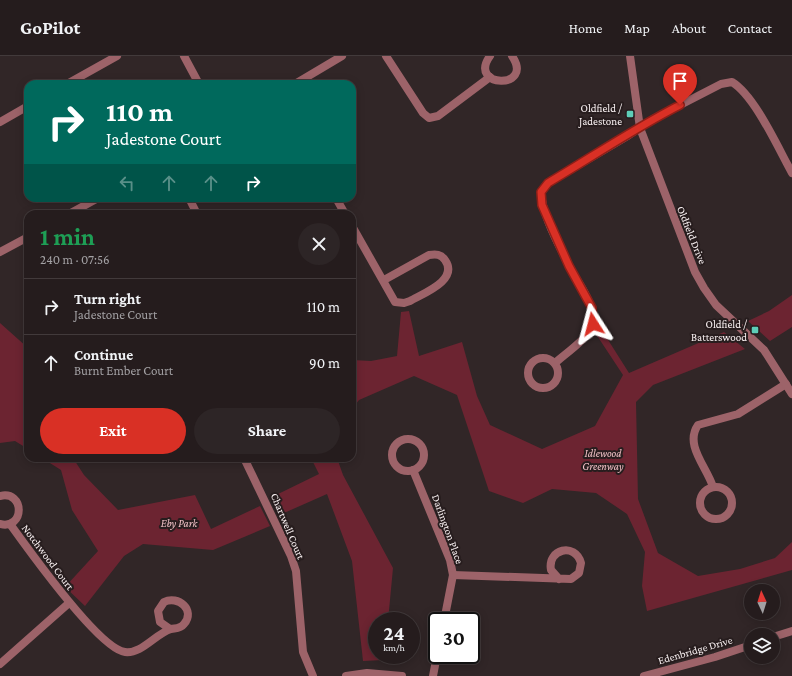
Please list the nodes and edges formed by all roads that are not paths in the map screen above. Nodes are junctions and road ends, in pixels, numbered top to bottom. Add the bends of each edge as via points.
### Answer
1 (117, 56) edge
2 (184, 56) edge
3 (342, 56) edge
4 (386, 56) edge
5 (490, 56) edge
6 (512, 56) edge
7 (630, 56) edge
8 (490, 77) junction
9 (74, 80) edge
10 (197, 80) edge
11 (302, 80) edge
12 (24, 108) edge
13 (0, 122) edge
14 (640, 128) junction
15 (792, 173) edge
16 (91, 202) edge
17 (76, 210) edge
18 (356, 233) edge
19 (24, 239) edge
20 (0, 252) edge
21 (384, 280) junction
22 (555, 362) dead end
23 (786, 384) junction
24 (792, 394) edge
25 (246, 462) edge
26 (413, 470) dead end
27 (713, 487) dead end
28 (0, 496) edge
29 (0, 524) edge
30 (10, 524) junction
31 (452, 574) junction
32 (559, 579) dead end
33 (69, 603) junction
34 (446, 612) edge
35 (170, 629) dead end
36 (792, 631) edge
37 (780, 635) edge
38 (744, 647) edge
39 (0, 664) edge
40 (435, 664) edge
41 (313, 676) edge
42 (346, 676) edge
43 (402, 676) edge
44 (433, 676) edge
45 (644, 676) edge

1 - 9 street
2 - 10 street
3 - 11 street
4 - 8 street via 423,113 429,118 438,116
5 - 8 street via 486,65
6 - 8 street via 516,66 512,78 500,82
7 - 14 street, Oldfield Drive
12 - 13 street
14 - 15 street via 721,84 732,82 742,88
14 - 22 street via 548,183 541,192 542,205 569,266 592,308 593,324 589,334
14 - 23 street, Oldfield Drive via 695,272 704,288 716,304 764,350
16 - 17 street
18 - 21 street
19 - 20 street
21 - 21 street via 395,302 404,304 447,279 448,264 436,254 429,255
23 - 24 street, Oldfield Drive
23 - 27 street via 738,414 698,425 692,438 693,446
25 - 41 street, Chartwell Court via 296,571 303,652
26 - 31 street, Darlington Place via 450,560
28 - 30 street, Notchwood Court via 12,497 19,505 19,515
29 - 30 street, Notchwood Court
30 - 33 street, Notchwood Court
31 - 32 street
31 - 34 street, Darlington Place
33 - 35 street, Notchwood Court via 115,649 121,651 135,651
33 - 39 street, Notchwood Court
36 - 37 street
38 - 45 street, Edenbridge Drive
40 - 44 street
42 - 43 street via 367,673

